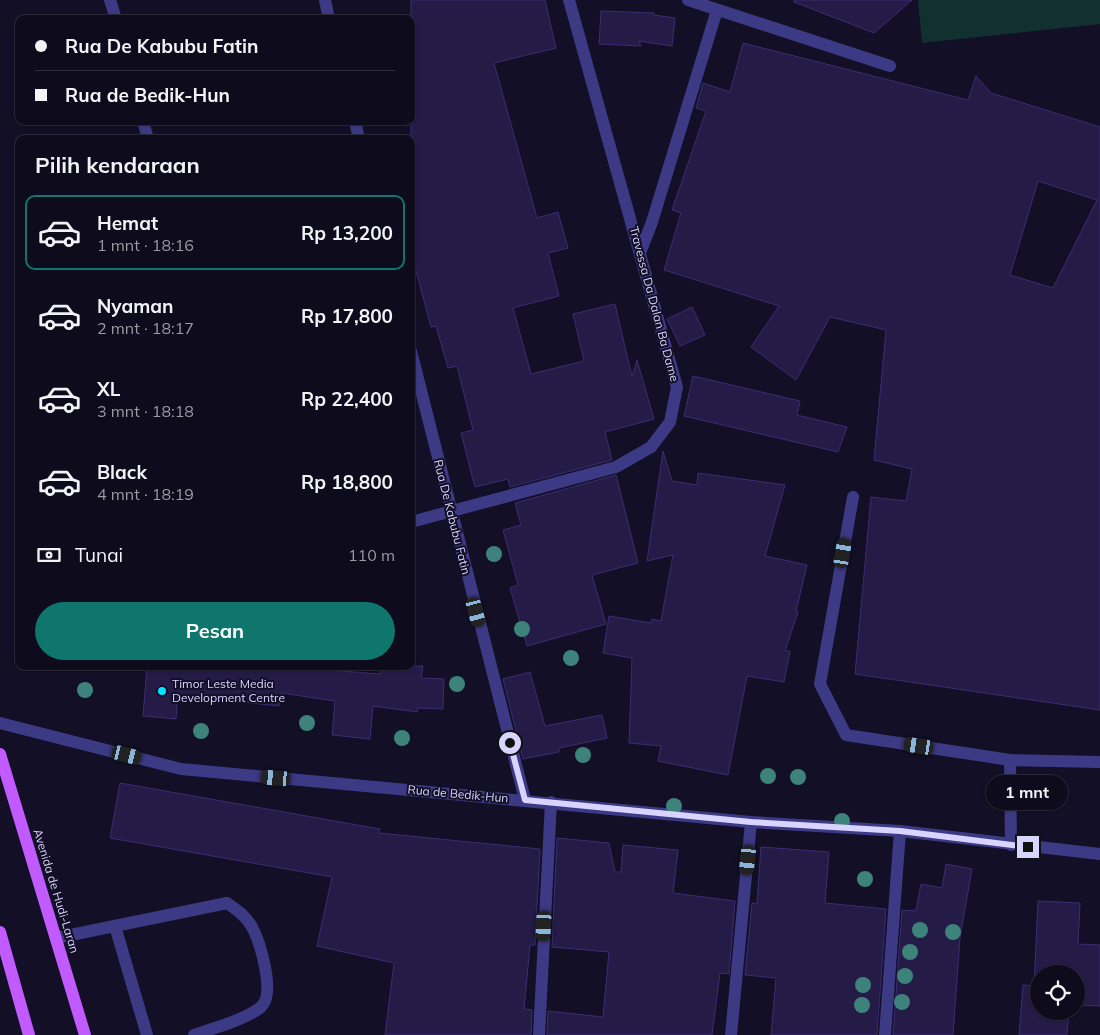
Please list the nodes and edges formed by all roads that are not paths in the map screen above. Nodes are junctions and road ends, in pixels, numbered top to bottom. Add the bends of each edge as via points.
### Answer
1 (110, 0) edge
2 (325, 0) edge
3 (569, 0) edge
4 (688, 0) edge
5 (717, 10) junction
6 (115, 15) edge
7 (328, 15) edge
8 (890, 66) dead end
9 (640, 253) junction
10 (415, 367) edge
11 (853, 497) dead end
12 (450, 510) junction
13 (415, 521) edge
14 (0, 723) edge
15 (0, 754) edge
16 (1010, 760) junction
17 (1100, 762) edge
18 (525, 800) junction
19 (551, 802) junction
20 (751, 822) junction
21 (900, 831) junction
22 (1011, 845) junction
23 (1100, 854) edge
24 (115, 926) junction
25 (0, 932) edge
26 (56, 938) junction
27 (29, 1035) edge
28 (86, 1035) edge
29 (147, 1035) edge
30 (194, 1035) edge
31 (539, 1035) edge
32 (731, 1035) edge
33 (884, 1035) edge

1 - 6 street
2 - 7 street
3 - 9 street, Travessa Da Dalan Ba Dame
4 - 5 street
5 - 8 street
5 - 9 street
9 - 12 street, Travessa Da Dalan Ba Dame via 677,387 670,422 651,447 616,467
10 - 12 street, Rua De Kabubu Fatin
11 - 16 street via 820,684 846,735
12 - 13 street, Travessa Da Dalan Ba Dame
12 - 18 street, Rua De Kabubu Fatin
14 - 18 street, Rua de Bedik-Hun via 181,769
15 - 26 main road, Avenida de Hudi-Laran
16 - 17 street
16 - 22 street
18 - 19 street, Rua de Bedik-Hun
19 - 20 street, Rua de Bedik-Hun
19 - 31 street
20 - 21 street, Rua de Bedik-Hun
20 - 32 street
21 - 22 street, Rua de Bedik-Hun
21 - 33 street
22 - 23 street, Rua de Bedik-Hun
24 - 26 street
24 - 29 street
24 - 30 street via 227,904 241,912 252,927 263,957 268,992 263,1006
25 - 27 main road
26 - 28 main road, Avenida de Hudi-Laran

